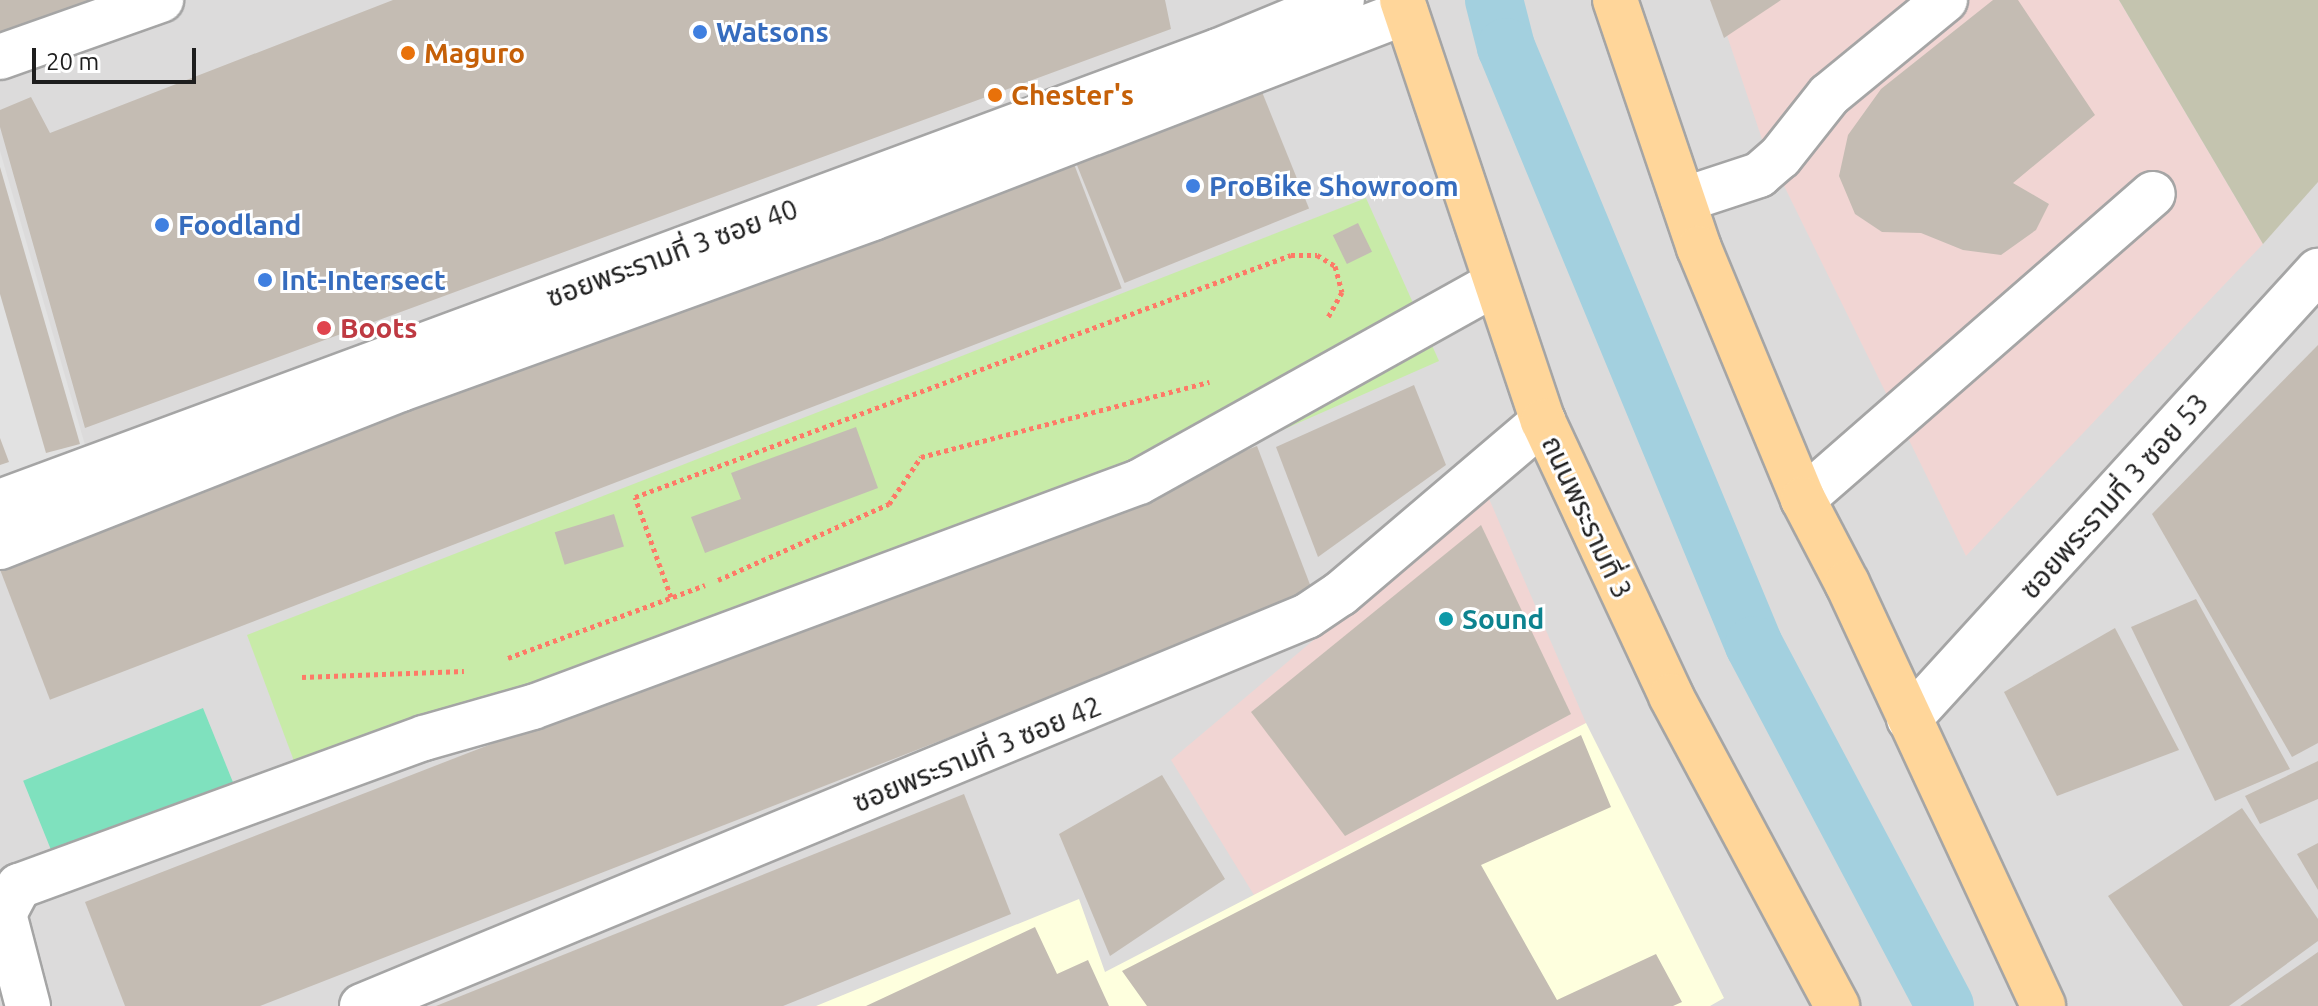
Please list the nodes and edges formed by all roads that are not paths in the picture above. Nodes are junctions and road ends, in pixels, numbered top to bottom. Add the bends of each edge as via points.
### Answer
1 (161, 0) edge
2 (1342, 0) edge
3 (1615, 0) edge
4 (1945, 0) edge
5 (1406, 4) edge
6 (0, 57) edge
7 (2153, 194) dead end
8 (1683, 200) junction
9 (2318, 271) edge
10 (1493, 285) junction
11 (1543, 421) junction
12 (1803, 499) junction
13 (0, 502) edge
14 (0, 547) edge
15 (1909, 719) junction
16 (1977, 864) junction
17 (28, 1006) edge
18 (362, 1006) edge
19 (1837, 1006) edge
20 (2043, 1006) edge
21 (2067, 1006) edge

1 - 6 street
2 - 13 street, ซอยพระรามที่ 3 ซอย 40 via 1218,51
3 - 8 main road
4 - 8 street via 1829,95 1759,175
5 - 10 main road, ถนนพระรามที่ 3
5 - 14 street via 873,218 401,389
7 - 12 street
8 - 12 main road
9 - 15 street, ซอยพระรามที่ 3 ซอย 53
10 - 11 main road, ถนนพระรามที่ 3
10 - 17 street via 1139,482 533,707 424,738 19,886 4,914
11 - 18 street, ซอยพระรามที่ 3 ซอย 42 via 1340,594 1307,616
11 - 19 main road, ถนนพระรามที่ 3 via 1671,696
12 - 15 main road
15 - 16 main road
16 - 20 main road
16 - 21 main road

